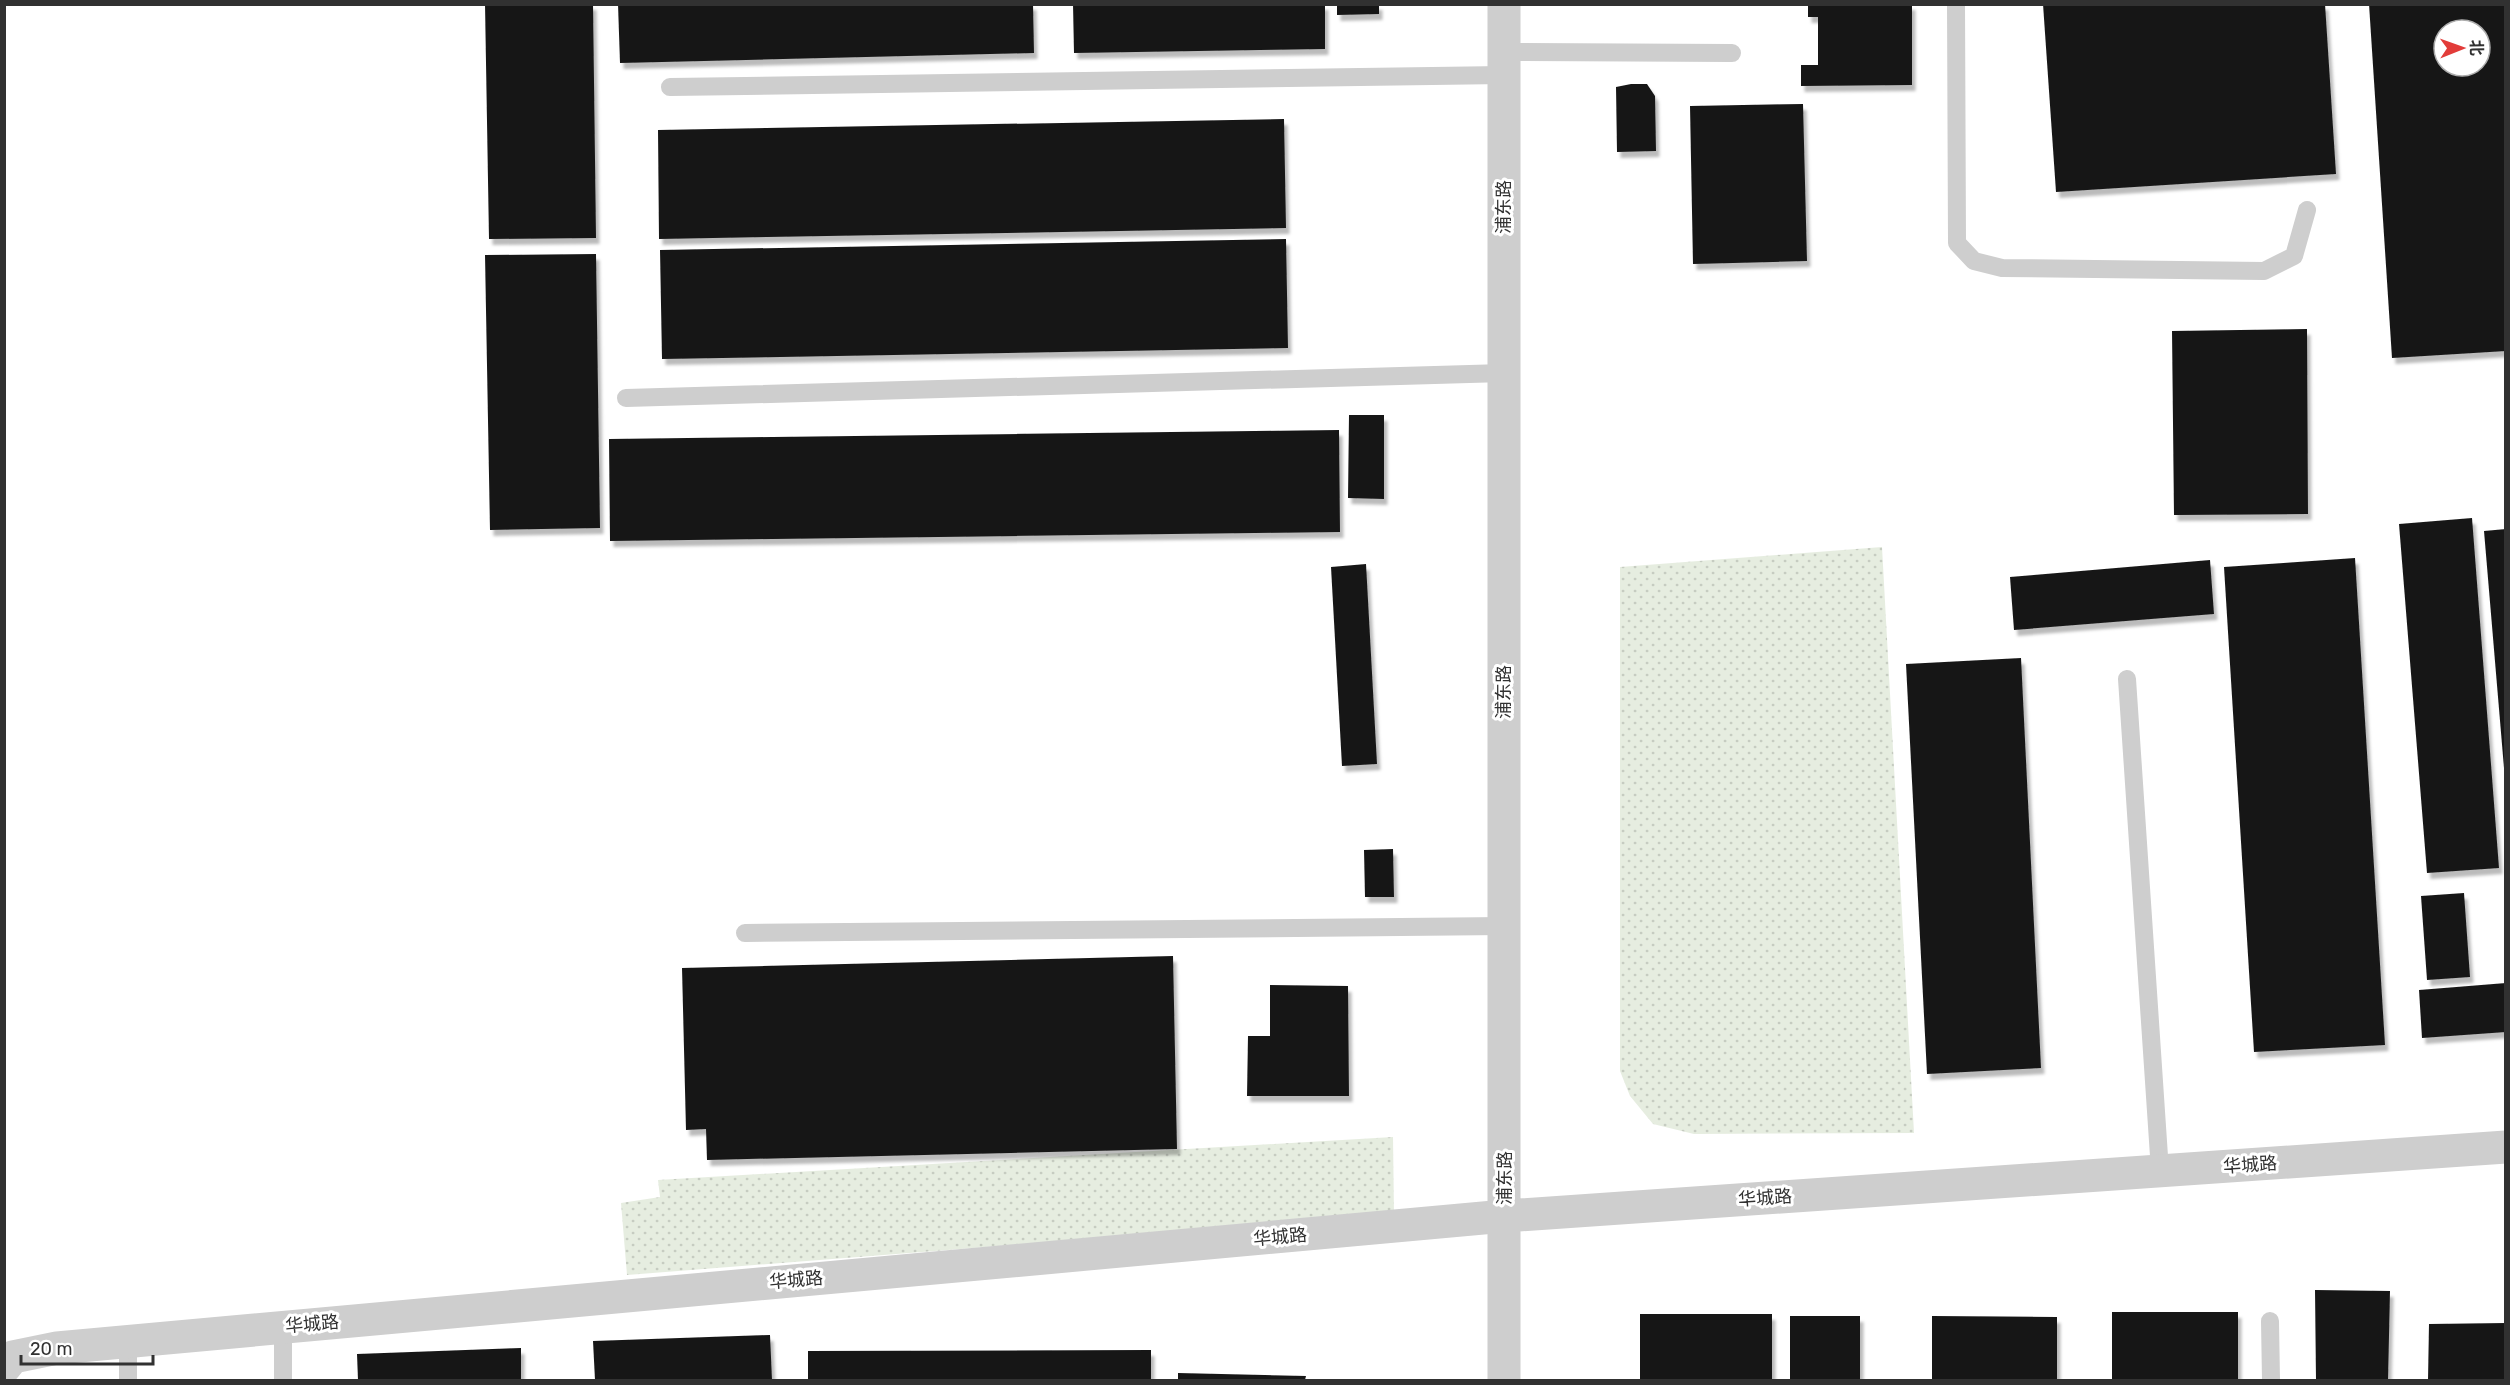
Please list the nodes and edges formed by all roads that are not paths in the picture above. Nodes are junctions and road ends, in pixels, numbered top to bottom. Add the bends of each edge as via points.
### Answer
1 (1504, 4) edge
2 (1956, 4) edge
3 (1732, 53) dead end
4 (1504, 64) junction
5 (670, 87) dead end
6 (2307, 210) dead end
7 (1504, 373) junction
8 (626, 398) dead end
9 (2127, 679) dead end
10 (1505, 926) junction
11 (745, 933) dead end
12 (2505, 1147) edge
13 (2160, 1171) junction
14 (1505, 1216) junction
15 (2270, 1321) dead end
16 (283, 1327) junction
17 (128, 1341) junction
18 (4, 1368) edge
19 (128, 1380) edge
20 (283, 1380) edge
21 (1504, 1380) edge
22 (2271, 1380) edge

1 - 4 street, 浦东路
2 - 6 lane via 1957,243 1974,261 2002,268 2264,271 2294,256
3 - 4 lane
4 - 5 lane
4 - 7 street, 浦东路
7 - 8 lane
7 - 10 street, 浦东路
9 - 13 lane
10 - 11 lane
10 - 14 street, 浦东路
12 - 13 street, 华城路
13 - 14 street, 华城路
14 - 16 street, 华城路
14 - 21 street, 浦东路
15 - 22 lane
16 - 17 street, 华城路
16 - 20 lane
17 - 18 street, 华城路 via 13,1357
17 - 19 lane

